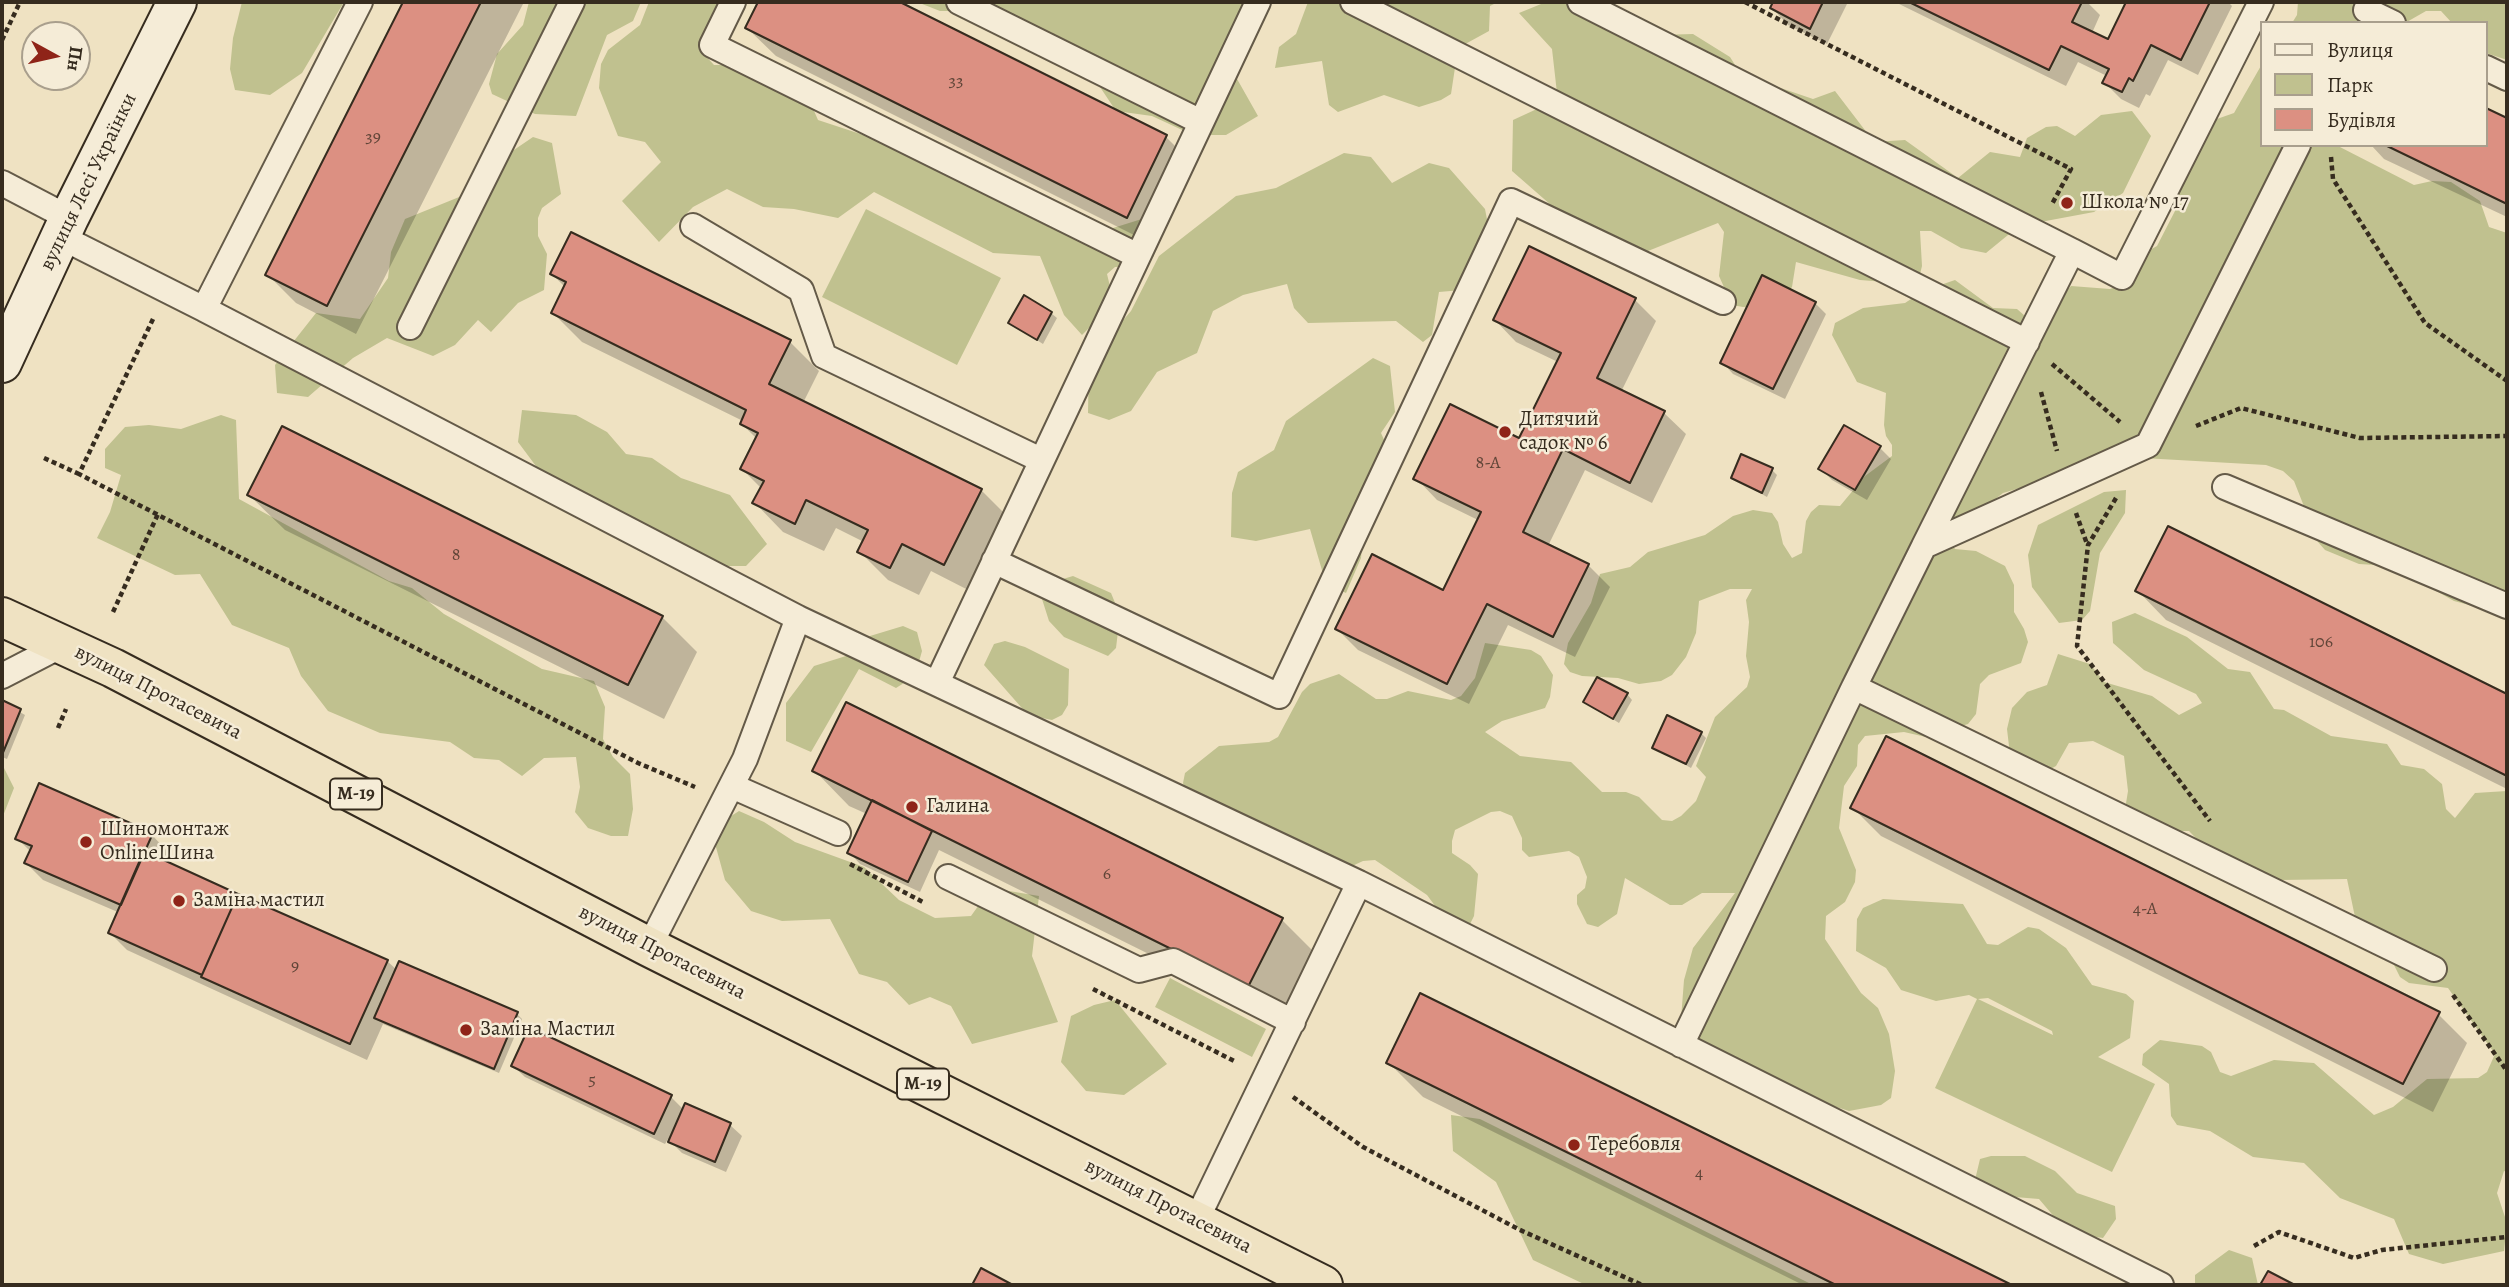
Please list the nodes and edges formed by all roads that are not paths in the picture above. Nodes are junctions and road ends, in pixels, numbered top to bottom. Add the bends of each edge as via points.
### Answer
1 (177, 2) edge
2 (360, 2) edge
3 (572, 2) edge
4 (733, 2) edge
5 (959, 2) edge
6 (1258, 2) edge
7 (1353, 2) edge
8 (1580, 2) edge
9 (2261, 2) edge
10 (2365, 11) edge
11 (2388, 21) edge
12 (2488, 69) edge
13 (2507, 79) edge
14 (1201, 122) junction
15 (2297, 147) edge
16 (2, 183) edge
17 (693, 226) dead end
18 (65, 228) junction
19 (2072, 251) junction
20 (1138, 256) junction
21 (1723, 302) dead end
22 (204, 309) junction
23 (410, 327) dead end
24 (2027, 342) junction
25 (2, 363) edge
26 (1041, 460) junction
27 (2225, 487) dead end
28 (1924, 546) junction
29 (994, 561) junction
30 (2507, 606) edge
31 (2, 617) edge
32 (797, 618) junction
33 (62, 645) junction
34 (2, 676) edge
35 (937, 683) junction
36 (1854, 687) junction
37 (732, 786) junction
38 (838, 833) dead end
39 (948, 877) dead end
40 (1359, 883) junction
41 (649, 947) junction
42 (2434, 970) road end
43 (1293, 1022) junction
44 (1681, 1045) junction
45 (1196, 1222) junction
46 (1323, 1285) edge
47 (2161, 1285) edge

1 - 18 main road, вулиця Лесі Українки
2 - 22 lane
3 - 23 lane
4 - 20 lane via 712,45
5 - 14 lane
6 - 14 lane
7 - 24 lane
8 - 19 lane
9 - 19 lane via 2122,277
10 - 11 lane
12 - 13 lane
14 - 20 lane
15 - 28 lane via 2148,445
16 - 18 lane
17 - 26 lane via 801,289 824,355
18 - 22 lane
18 - 25 main road, вулиця Лесі Українки
19 - 24 lane
20 - 26 lane
21 - 29 lane via 1511,201 1279,696
22 - 32 lane
24 - 28 lane
26 - 29 lane
27 - 30 lane
28 - 36 lane
29 - 35 lane
31 - 33 highway, вулиця Протасевича / М-19
32 - 35 lane
32 - 37 lane
33 - 34 lane
33 - 41 highway, вулиця Протасевича / М-19 via 113,667
35 - 40 lane
36 - 42 lane
36 - 44 lane
37 - 38 lane
37 - 41 lane
39 - 43 lane via 1139,970 1173,961
40 - 43 lane
40 - 44 lane
41 - 45 highway, вулиця Протасевича / М-19
43 - 45 lane
44 - 47 lane
45 - 46 highway, вулиця Протасевича / М-19

